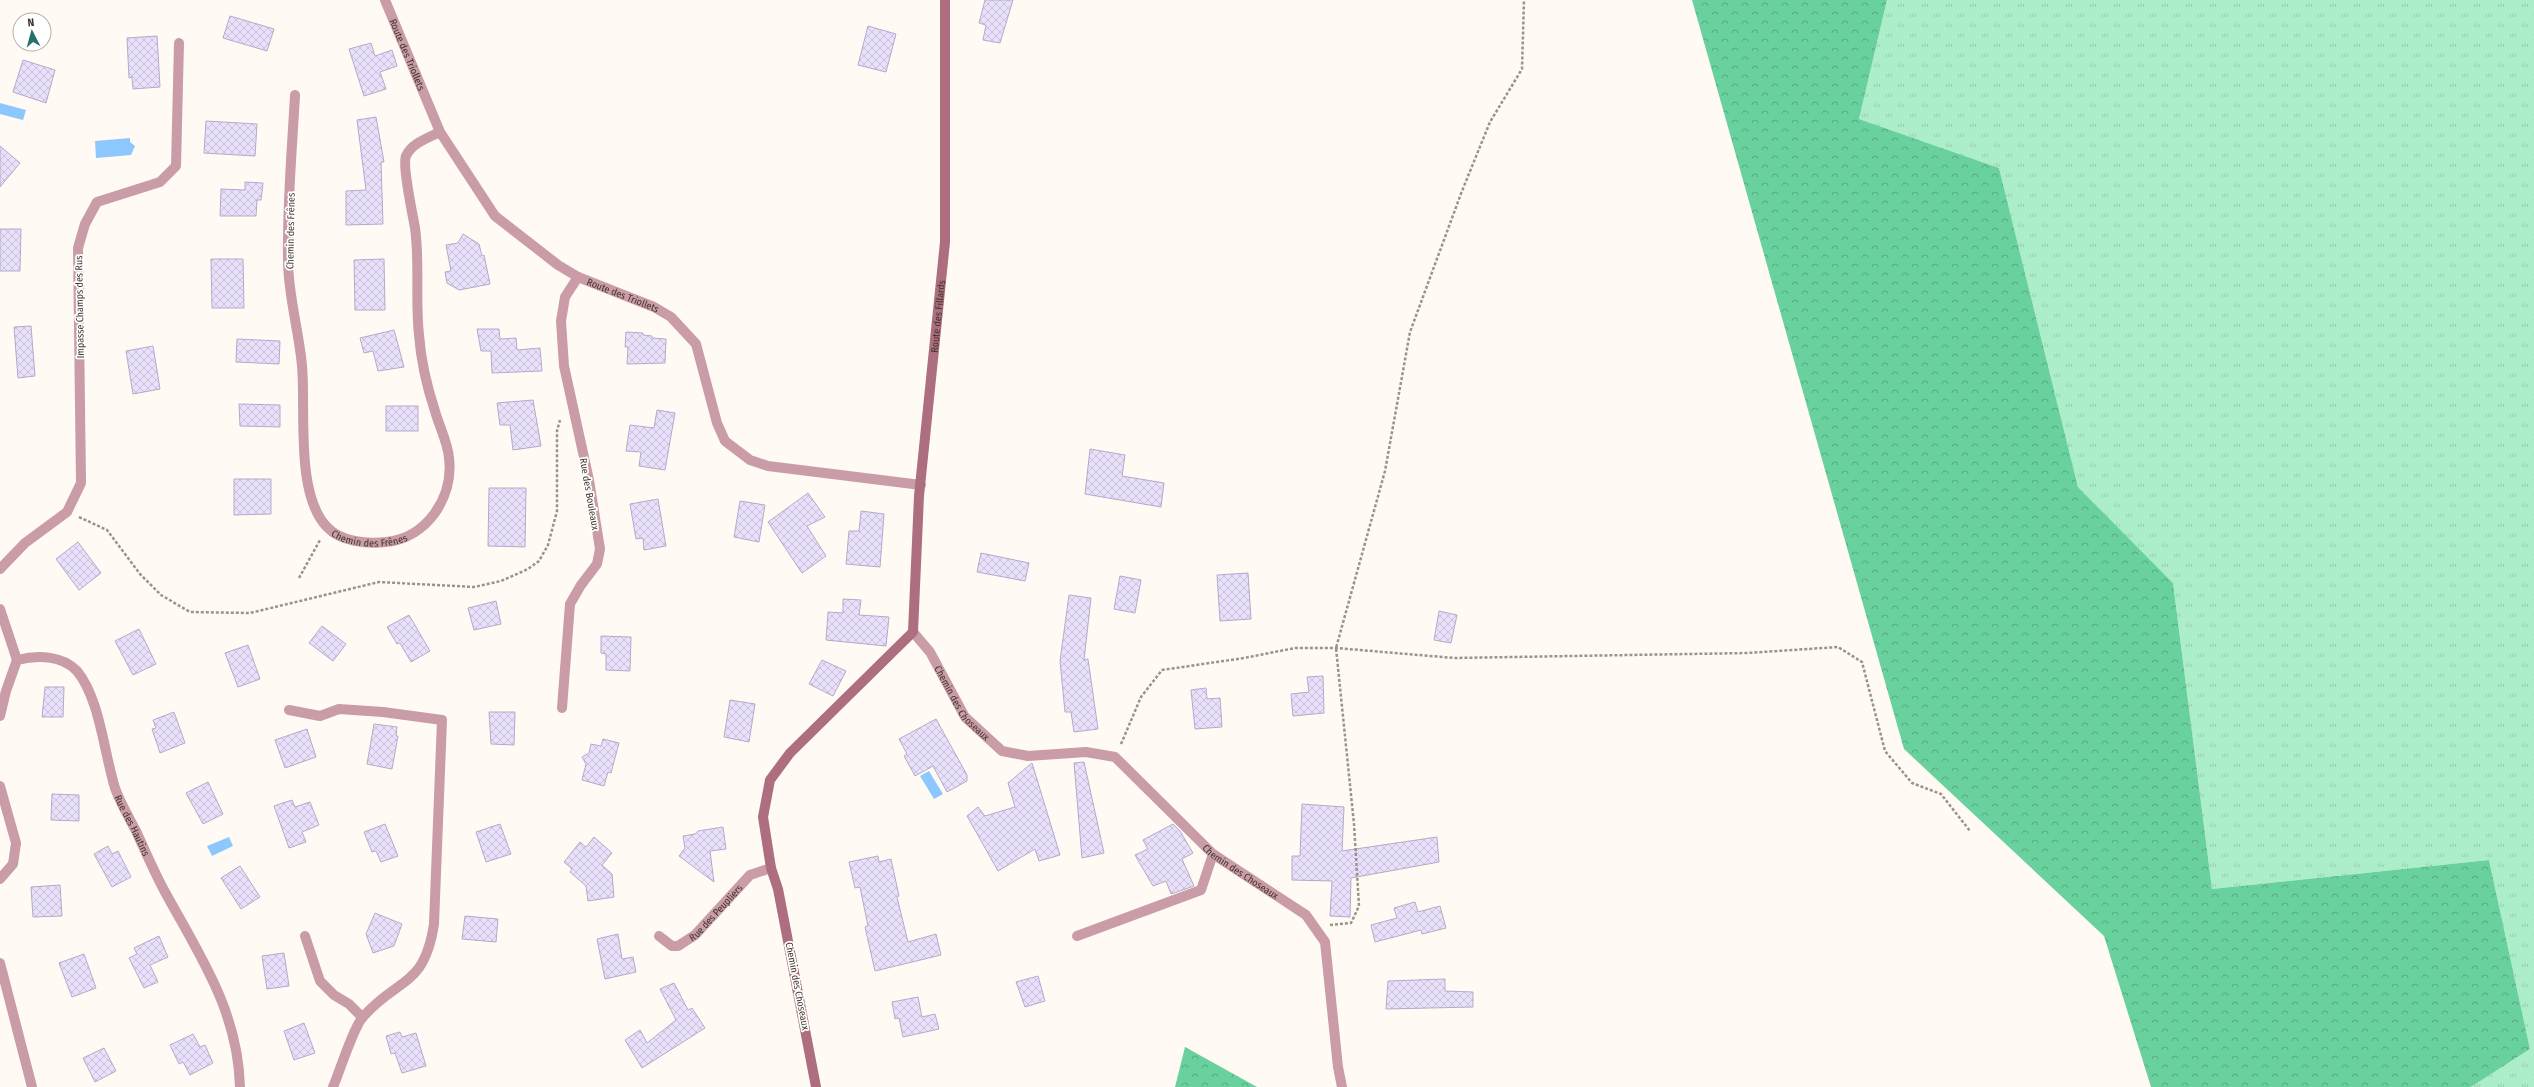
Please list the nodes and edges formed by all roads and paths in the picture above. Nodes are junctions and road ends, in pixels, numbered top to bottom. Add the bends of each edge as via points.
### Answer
1 (385, 0) edge
2 (945, 0) edge
3 (1524, 0) edge
4 (179, 43) dead end
5 (295, 95) dead end
6 (440, 132) junction
7 (578, 277) junction
8 (921, 484) junction
9 (327, 528) junction
10 (0, 569) edge
11 (299, 578) dead end
12 (0, 609) edge
13 (914, 632) junction
14 (1336, 648) junction
15 (17, 660) junction
16 (562, 708) dead end
17 (289, 710) dead end
18 (0, 716) edge
19 (1115, 757) junction
20 (0, 786) edge
21 (1970, 832) dead end
22 (1213, 854) junction
23 (771, 868) junction
24 (0, 879) edge
25 (1315, 927) junction
26 (305, 936) dead end
27 (659, 936) dead end
28 (1077, 936) dead end
29 (0, 963) edge
30 (362, 1017) junction
31 (32, 1087) edge
32 (240, 1087) edge
33 (333, 1087) edge
34 (816, 1087) edge
35 (1342, 1087) edge

1 - 6 street, Route des Triollets
2 - 8 street, Route des Fillards via 944,242
3 - 14 path via 1522,69 1490,122 1410,332 1385,471
4 - 10 street, Impasse Champs des Rus via 176,166 160,182 97,202 85,224 78,248 81,484 67,512 25,543
5 - 9 street, Chemin des Frênes via 288,262 302,367 304,454 311,496 316,511
6 - 7 street, Route des Triollets via 495,216 558,265
6 - 9 street, Chemin des Frênes via 412,146 404,159 416,233 418,335 428,390 450,458 446,492 438,509 424,526 408,537 392,542 373,544 354,541
7 - 8 street, Route des Triollets via 654,307 671,317 685,330 696,344 717,422 725,441 750,460 768,466
7 - 16 street, Rue des Bouleaux via 565,297 561,321 564,366 589,480 600,549 596,564 570,604
8 - 13 street, Route des Fillards
9 - 11 path
12 - 15 street
13 - 19 street, Chemin des Choseaux via 930,652 965,717 1002,751 1028,756 1086,752
13 - 23 street, Chemin des Choseaux via 790,753 770,780 763,817
14 - 19 path via 1295,648 1162,670 1140,697
14 - 21 path via 1454,658 1747,653 1838,647 1862,662 1885,751 1912,783 1941,794
14 - 25 path via 1354,824 1359,906 1351,923
15 - 18 street
15 - 32 street, Rue des Hautins via 42,657 67,664 76,670 88,690 116,790 164,890 216,987 231,1024 237,1049
17 - 30 street via 320,716 339,709 442,720 431,943 425,960 414,977
19 - 22 street, Chemin des Choseaux
20 - 24 street via 16,843 13,864
22 - 25 street, Chemin des Choseaux via 1229,867 1291,903 1306,915
22 - 28 street via 1201,890
23 - 27 street, Rue des Peupliers via 750,875 695,935 678,946 672,946
23 - 34 street, Chemin des Choseaux via 778,889
25 - 35 street, Chemin des Choseaux via 1325,942
26 - 30 street via 320,981
29 - 31 street
30 - 33 street

